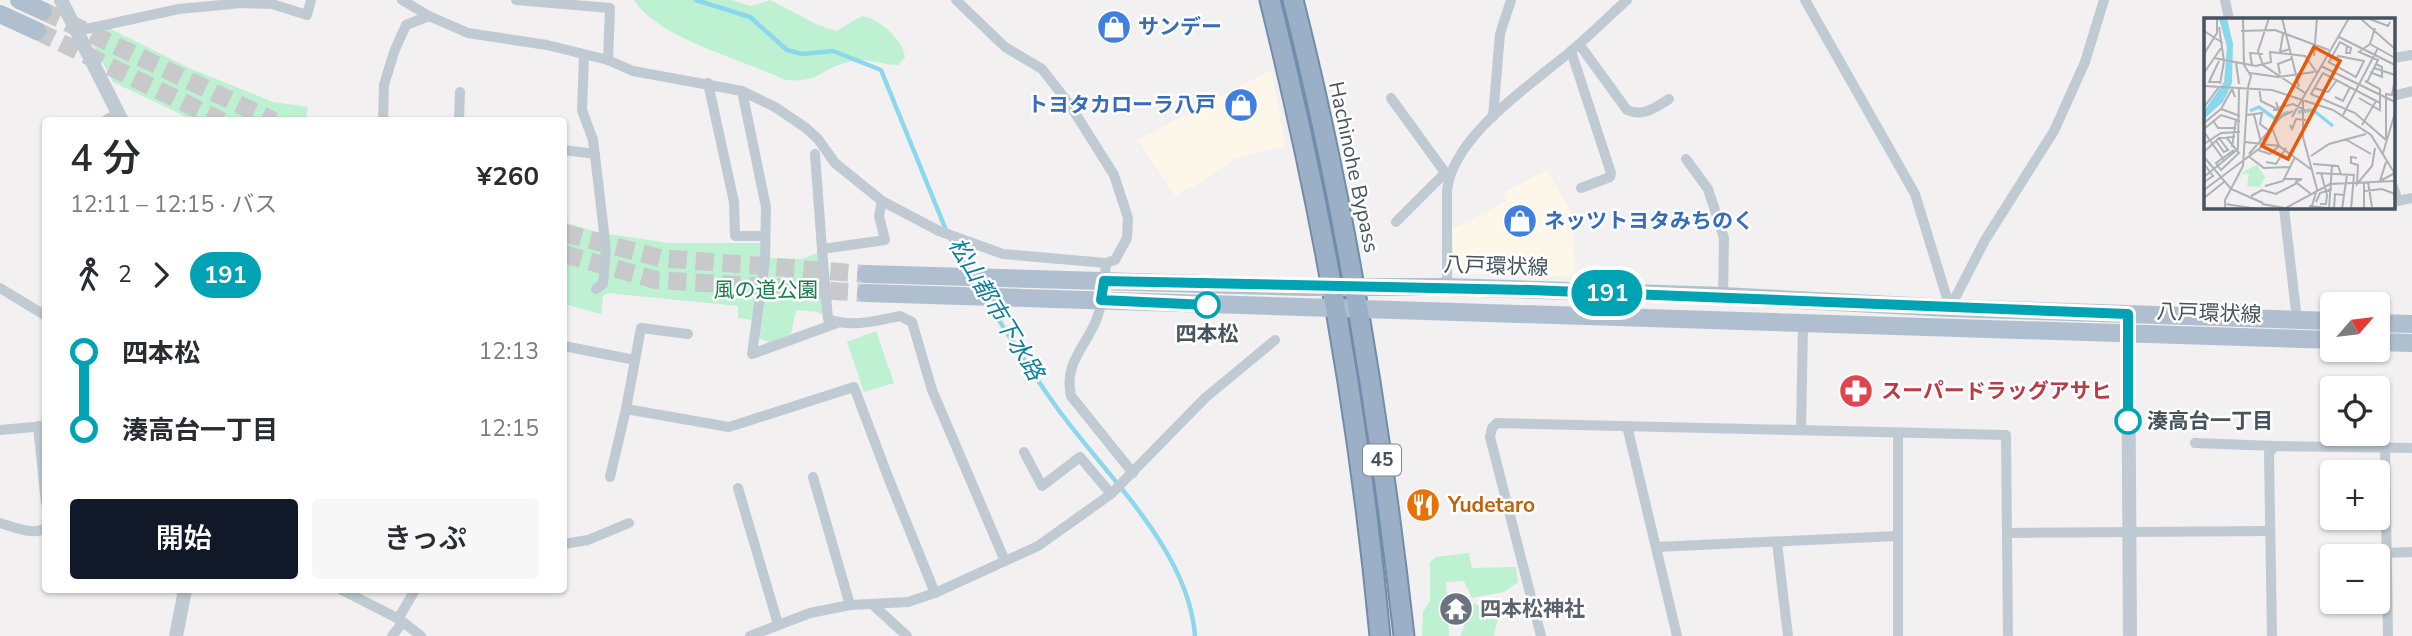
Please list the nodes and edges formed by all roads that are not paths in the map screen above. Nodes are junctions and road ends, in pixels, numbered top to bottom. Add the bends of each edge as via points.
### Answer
1 (19, 0) edge
2 (61, 0) edge
3 (311, 0) edge
4 (402, 0) edge
5 (524, 0) edge
6 (956, 0) edge
7 (1270, 0) edge
8 (1293, 0) edge
9 (1511, 0) edge
10 (1627, 0) edge
11 (1805, 0) edge
12 (2104, 0) edge
13 (2225, 0) edge
14 (577, 3) edge
15 (43, 11) tunnel mouth
16 (0, 14) edge
17 (429, 16) junction
18 (2229, 18) edge
19 (37, 31) tunnel mouth
20 (77, 31) junction
21 (1575, 48) junction
22 (2412, 55) edge
23 (584, 56) junction
24 (2394, 58) edge
25 (608, 60) junction
26 (708, 83) junction
27 (742, 91) junction
28 (2412, 91) edge
29 (460, 92) dead end
30 (2394, 96) edge
31 (1391, 98) dead end
32 (1669, 99) dead end
33 (120, 117) edge
34 (383, 117) edge
35 (459, 117) edge
36 (1493, 117) junction
37 (567, 150) edge
38 (595, 154) junction
39 (815, 154) dead end
40 (1686, 159) dead end
41 (1447, 175) junction
42 (1581, 188) dead end
43 (2394, 189) edge
44 (2412, 198) edge
45 (882, 201) junction
46 (2284, 208) edge
47 (1396, 222) dead end
48 (765, 236) junction
49 (822, 249) junction
50 (1106, 263) junction
51 (866, 274) tunnel mouth
52 (1104, 281) junction
53 (1355, 285) junction
54 (1333, 286) junction
55 (1447, 287) junction
56 (0, 288) edge
57 (596, 289) dead end
58 (866, 293) tunnel mouth
59 (1723, 296) junction
60 (1101, 300) junction
61 (1360, 308) junction
62 (1338, 309) junction
63 (1950, 309) junction
64 (42, 314) edge
65 (2128, 314) junction
66 (2297, 320) junction
67 (2320, 321) edge
68 (837, 323) junction
69 (2390, 323) edge
70 (2412, 324) edge
71 (1803, 325) junction
72 (2128, 332) junction
73 (688, 334) dead end
74 (2320, 339) edge
75 (1275, 340) dead end
76 (2390, 342) edge
77 (2412, 343) edge
78 (567, 347) edge
79 (635, 360) junction
80 (626, 408) junction
81 (42, 426) edge
82 (1626, 426) junction
83 (0, 429) edge
84 (1801, 430) junction
85 (1898, 433) junction
86 (2195, 443) dead end
87 (2275, 446) junction
88 (2385, 448) junction
89 (2412, 448) edge
90 (1024, 452) dead end
91 (1133, 474) junction
92 (610, 477) dead end
93 (813, 477) dead end
94 (738, 488) dead end
95 (1111, 494) junction
96 (0, 523) edge
97 (629, 523) dead end
98 (42, 531) edge
99 (2129, 531) junction
100 (2270, 531) junction
101 (2007, 533) junction
102 (1897, 536) junction
103 (1777, 542) junction
104 (567, 543) edge
105 (2387, 544) edge
106 (1656, 547) junction
107 (2390, 552) edge
108 (2412, 552) edge
109 (1005, 561) junction
110 (185, 593) edge
111 (357, 593) edge
112 (414, 593) edge
113 (935, 593) junction
114 (872, 604) junction
115 (850, 605) junction
116 (2388, 614) edge
117 (400, 621) junction
118 (778, 624) junction
119 (176, 636) edge
120 (392, 636) edge
121 (421, 636) edge
122 (750, 636) edge
123 (907, 636) edge
124 (1380, 636) edge
125 (1404, 636) edge
126 (1541, 636) edge
127 (1677, 636) edge
128 (1788, 636) edge
129 (1899, 636) edge
130 (2008, 636) edge
131 (2130, 636) edge
132 (2272, 636) edge
133 (2388, 636) edge

1 - 15 main road
2 - 20 street
3 - 20 street via 307,15 272,4 242,2 179,9
4 - 17 street
5 - 14 street
6 - 50 street via 1005,47 1042,69 1114,175 1128,218 1127,238 1115,260
7 - 54 highway, 45
8 - 53 highway, Hachinohe Bypass / 45
9 - 36 street via 1500,34
10 - 21 street
11 - 63 street via 1915,194
12 - 63 street via 2085,62 2053,131 1985,240
13 - 18 street
14 - 25 street via 610,8
16 - 19 main road
17 - 23 street via 468,33 547,45
17 - 34 street via 406,24 384,85
20 - 33 street
21 - 32 street via 1627,110 1643,113
21 - 36 street
21 - 42 street via 1611,173
22 - 24 street
23 - 25 street
23 - 38 street via 582,110
25 - 26 street via 633,71
26 - 27 street
26 - 48 street via 734,202 735,236
27 - 45 street via 806,128 835,163
27 - 48 street via 765,207
28 - 30 street
29 - 35 street
31 - 41 street
36 - 41 street
37 - 38 street
38 - 57 street via 606,250 603,284
39 - 49 street
40 - 59 street via 1708,189 1724,237
41 - 47 street
41 - 55 street
43 - 44 street via 2398,201
45 - 49 street via 879,216 885,240
45 - 50 street via 939,231 1003,254
46 - 66 street
48 - 68 street via 752,354
49 - 68 street via 828,320
50 - 52 street
51 - 52 main road, 八戸環状線
52 - 54 main road, 八戸環状線
52 - 60 street
53 - 54 main road, 八戸環状線
53 - 55 main road, 八戸環状線
53 - 61 highway, Hachinohe Bypass / 45
54 - 62 highway, 45
55 - 59 main road, 八戸環状線
56 - 64 street
58 - 60 main road, 八戸環状線
59 - 63 main road, 八戸環状線
60 - 62 main road, 八戸環状線
60 - 91 street via 1095,322 1070,368 1068,383 1071,396
61 - 62 main road, 八戸環状線
61 - 71 main road, 八戸環状線
61 - 125 highway, Hachinohe Bypass / 45
62 - 124 highway, 45 via 1363,476
63 - 65 main road, 八戸環状線
65 - 66 main road, 八戸環状線
65 - 72 street
66 - 67 main road, 八戸環状線
68 - 109 street via 900,316 912,322 932,390
69 - 70 main road
71 - 72 main road, 八戸環状線
71 - 84 street
72 - 74 main road, 八戸環状線
72 - 99 street
73 - 79 street via 642,328
75 - 91 street via 1205,398
76 - 77 main road
78 - 79 street
79 - 80 street
80 - 92 street
80 - 113 street via 729,427 854,387
81 - 83 street
82 - 84 street
82 - 106 street
82 - 126 street via 1497,423 1492,428 1490,437
84 - 85 street
85 - 101 street via 2006,435
85 - 102 street
86 - 87 street
87 - 88 street
87 - 100 street via 2269,453
88 - 89 street
88 - 105 street
90 - 95 street via 1042,485 1080,457
91 - 95 street
93 - 115 street
94 - 118 street
95 - 109 street via 1038,546
96 - 98 street
97 - 104 street
99 - 100 street
99 - 101 street
99 - 131 street
100 - 132 street
101 - 130 street
102 - 103 street
102 - 129 street
103 - 106 street
103 - 128 street
106 - 127 street
107 - 108 street
109 - 113 street
110 - 119 street
111 - 117 street
112 - 117 street
113 - 114 street via 908,602
114 - 115 street
114 - 123 street
115 - 118 street
116 - 133 street
117 - 120 street
117 - 121 street
118 - 122 street

